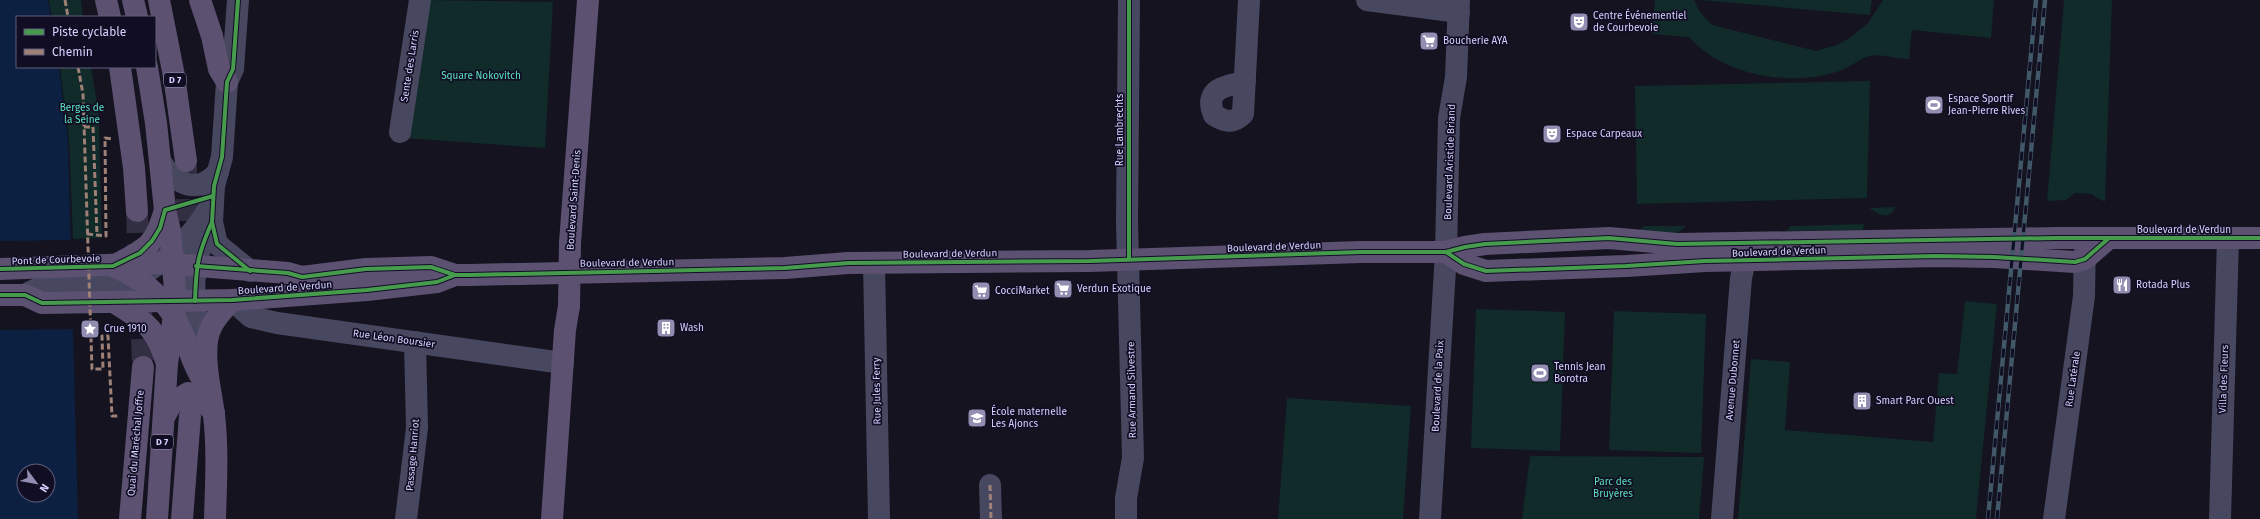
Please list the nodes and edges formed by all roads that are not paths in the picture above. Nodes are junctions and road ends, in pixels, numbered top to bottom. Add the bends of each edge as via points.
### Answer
1 (106, 0) edge
2 (133, 0) edge
3 (159, 0) edge
4 (200, 0) edge
5 (238, 0) edge
6 (420, 0) edge
7 (588, 0) edge
8 (1129, 0) edge
9 (1249, 0) edge
10 (1367, 0) edge
11 (1459, 6) edge
12 (110, 16) edge
13 (137, 16) edge
14 (120, 68) edge
15 (147, 68) edge
16 (227, 82) junction
17 (1245, 82) dead end
18 (400, 132) dead end
19 (160, 161) junction
20 (186, 161) tunnel mouth
21 (218, 172) junction
22 (213, 196) junction
23 (165, 210) junction
24 (137, 211) tunnel mouth
25 (212, 222) junction
26 (2228, 238) junction
27 (2260, 238) edge
28 (2085, 248) junction
29 (1446, 252) junction
30 (1749, 252) junction
31 (168, 259) junction
32 (1129, 260) junction
33 (874, 263) junction
34 (196, 266) junction
35 (0, 269) edge
36 (250, 271) junction
37 (455, 275) junction
38 (135, 277) junction
39 (302, 277) junction
40 (113, 284) junction
41 (0, 295) edge
42 (232, 300) junction
43 (177, 312) junction
44 (415, 342) junction
45 (167, 364) junction
46 (563, 364) junction
47 (143, 367) tunnel mouth
48 (208, 379) junction
49 (214, 413) junction
50 (190, 416) dead end
51 (164, 417) junction
52 (990, 486) dead end
53 (130, 519) edge
54 (157, 519) edge
55 (182, 519) edge
56 (215, 519) edge
57 (406, 519) edge
58 (552, 519) edge
59 (879, 519) edge
60 (991, 519) edge
61 (1126, 519) edge
62 (1430, 519) edge
63 (1722, 519) edge
64 (2054, 519) edge
65 (2220, 519) edge

1 - 12 main road
2 - 13 main road
3 - 20 main road, D 7 via 175,83
4 - 16 main road via 212,36 219,69
5 - 16 street via 233,69
6 - 18 street, Sente des Larris
7 - 46 main road, Boulevard Saint-Denis, bridge via 570,243 569,306
8 - 32 street, Rue Lambrechts
9 - 17 street
10 - 11 street
11 - 29 street, Boulevard Aristide Briand via 1456,77 1449,118
14 - 24 main road via 134,168
15 - 19 main road
16 - 21 street via 224,138
19 - 21 street via 172,177 189,185 205,183
19 - 23 main road
21 - 22 street
22 - 25 street
22 - 31 street via 198,227
23 - 31 main road
23 - 40 main road via 160,228 152,241
25 - 34 street
25 - 36 street via 217,244
26 - 27 main road, Boulevard de Verdun
26 - 28 main road, Boulevard de Verdun via 2109,238
26 - 65 street, Villa des Fleurs
28 - 30 main road, Boulevard de Verdun
28 - 64 street, Rue Latérale via 2084,296
29 - 30 main road, Boulevard de Verdun via 1465,246 1609,238
29 - 32 main road, Boulevard de Verdun via 1361,252
29 - 62 street, Boulevard de la Paix
30 - 63 street, Avenue Dubonnet via 1741,278
31 - 34 main road, Boulevard de Verdun
31 - 38 street
31 - 40 main road, Boulevard de Verdun
31 - 43 main road
32 - 33 main road, Boulevard de Verdun
32 - 61 street, Rue Armand Silvestre via 1133,458 1126,498
33 - 37 main road, Boulevard de Verdun via 785,268
33 - 59 street, Rue Jules Ferry
34 - 36 main road, Boulevard de Verdun
34 - 43 street
35 - 40 main road, Pont de Courbevoie
36 - 39 main road, Boulevard de Verdun via 288,273
37 - 39 main road, Boulevard de Verdun via 431,267 411,267 366,269
37 - 42 main road, Boulevard de Verdun via 437,282 390,288
38 - 40 main road
38 - 43 main road
39 - 43 main road via 294,285 217,286
40 - 41 main road via 42,303 25,295
40 - 43 main road, Boulevard de Verdun
40 - 45 main road, D 7 via 158,339
42 - 43 main road, Boulevard de Verdun
42 - 44 street, Rue Léon Boursier via 256,319
42 - 48 main road via 209,331
43 - 45 main road
43 - 48 main road via 198,371
44 - 46 street, Rue Léon Boursier
44 - 57 street, Passage Hanriot via 417,428
45 - 51 main road, D 7
46 - 58 main road, Boulevard Saint-Denis
47 - 53 main road, Quai du Maréchal Joffre / D 7
48 - 49 main road
49 - 51 main road via 200,396 188,393 172,404
49 - 56 main road via 217,466
50 - 55 main road, D 7
51 - 54 main road, D 7
52 - 60 street

